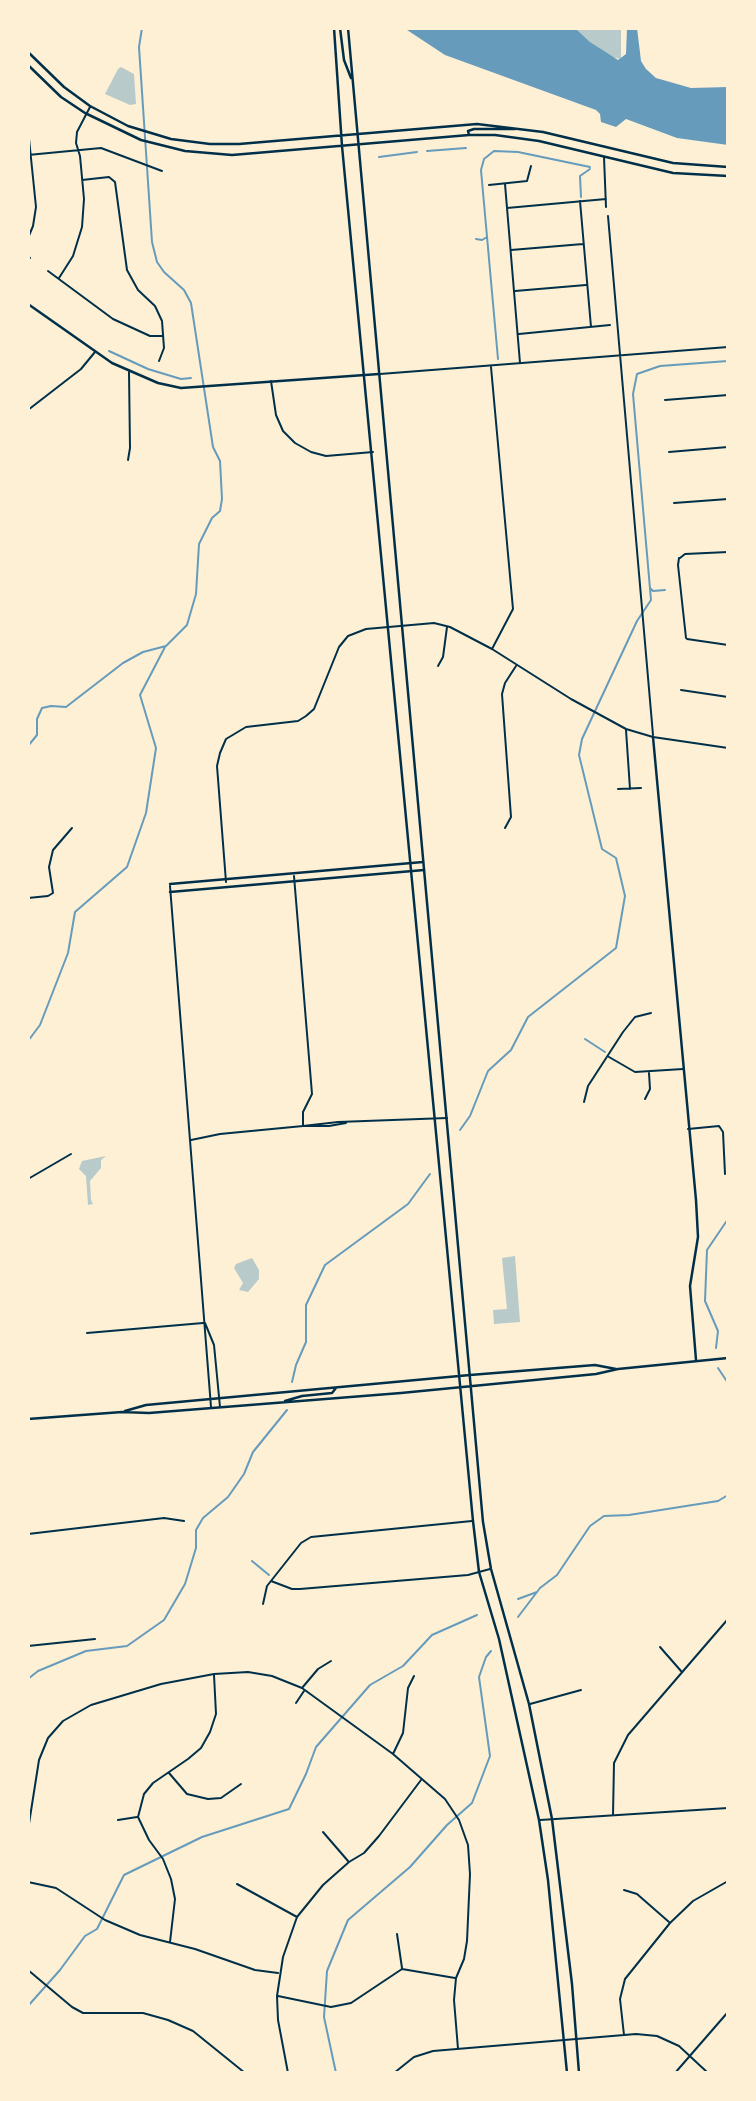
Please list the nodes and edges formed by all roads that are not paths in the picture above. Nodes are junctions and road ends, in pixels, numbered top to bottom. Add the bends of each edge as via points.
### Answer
1 (334, 28) edge
2 (340, 28) edge
3 (348, 28) edge
4 (28, 52) edge
5 (28, 65) edge
6 (352, 81) junction
7 (90, 106) junction
8 (85, 113) junction
9 (518, 128) junction
10 (28, 129) edge
11 (358, 133) junction
12 (342, 134) junction
13 (469, 135) junction
14 (359, 145) junction
15 (342, 146) junction
16 (77, 149) junction
17 (29, 155) edge
18 (604, 156) junction
19 (531, 166) dead end
20 (728, 167) edge
21 (162, 171) dead end
22 (728, 176) edge
23 (82, 180) junction
24 (505, 184) junction
25 (489, 185) dead end
26 (606, 199) junction
27 (580, 201) junction
28 (606, 207) dead end
29 (507, 208) junction
30 (608, 216) dead end
31 (28, 237) edge
32 (584, 244) junction
33 (510, 250) junction
34 (48, 271) dead end
35 (59, 278) junction
36 (587, 285) junction
37 (514, 291) junction
38 (28, 304) edge
39 (610, 325) dead end
40 (591, 327) junction
41 (518, 334) junction
42 (163, 336) junction
43 (728, 347) edge
44 (95, 352) junction
45 (619, 357) junction
46 (159, 361) dead end
47 (520, 364) junction
48 (491, 366) junction
49 (129, 372) junction
50 (379, 374) junction
51 (365, 375) junction
52 (271, 381) junction
53 (728, 395) edge
54 (665, 400) dead end
55 (28, 410) edge
56 (728, 447) edge
57 (373, 452) junction
58 (669, 452) dead end
59 (128, 460) dead end
60 (728, 499) edge
61 (674, 503) dead end
62 (728, 552) edge
63 (390, 625) junction
64 (401, 625) junction
65 (447, 626) junction
66 (728, 645) edge
67 (492, 649) junction
68 (517, 665) junction
69 (438, 666) dead end
70 (681, 691) dead end
71 (728, 697) edge
72 (626, 729) junction
73 (653, 737) junction
74 (728, 748) edge
75 (641, 788) dead end
76 (618, 789) dead end
77 (629, 789) junction
78 (72, 828) dead end
79 (505, 828) dead end
80 (423, 862) junction
81 (411, 864) junction
82 (424, 870) junction
83 (411, 871) junction
84 (294, 876) dead end
85 (226, 881) junction
86 (294, 881) junction
87 (170, 884) joint
88 (170, 892) junction
89 (28, 898) edge
90 (651, 1013) dead end
91 (608, 1056) junction
92 (684, 1068) junction
93 (649, 1072) junction
94 (645, 1099) dead end
95 (584, 1102) dead end
96 (447, 1118) junction
97 (435, 1119) junction
98 (303, 1126) junction
99 (688, 1129) junction
100 (190, 1140) junction
101 (71, 1154) dead end
102 (725, 1174) dead end
103 (28, 1179) edge
104 (204, 1323) junction
105 (87, 1333) dead end
106 (728, 1358) edge
107 (696, 1361) junction
108 (618, 1369) junction
109 (470, 1375) junction
110 (459, 1377) junction
111 (471, 1386) junction
112 (460, 1387) junction
113 (336, 1388) junction
114 (211, 1399) junction
115 (219, 1399) junction
116 (282, 1402) junction
117 (220, 1407) junction
118 (211, 1408) junction
119 (122, 1412) junction
120 (28, 1419) edge
121 (184, 1521) dead end
122 (473, 1521) junction
123 (28, 1534) edge
124 (491, 1569) junction
125 (479, 1572) junction
126 (271, 1581) junction
127 (263, 1605) dead end
128 (728, 1619) edge
129 (95, 1639) dead end
130 (28, 1646) edge
131 (660, 1647) dead end
132 (331, 1661) dead end
133 (682, 1672) junction
134 (214, 1674) junction
135 (414, 1676) dead end
136 (303, 1690) junction
137 (581, 1690) dead end
138 (296, 1703) dead end
139 (529, 1704) junction
140 (393, 1754) junction
141 (169, 1772) junction
142 (422, 1779) junction
143 (241, 1784) dead end
144 (728, 1808) edge
145 (613, 1815) junction
146 (138, 1817) junction
147 (552, 1819) junction
148 (118, 1820) dead end
149 (539, 1820) junction
150 (28, 1830) edge
151 (323, 1832) dead end
152 (349, 1862) junction
153 (728, 1881) edge
154 (28, 1882) edge
155 (237, 1884) dead end
156 (624, 1890) dead end
157 (297, 1917) junction
158 (670, 1923) junction
159 (397, 1934) dead end
160 (170, 1942) junction
161 (402, 1969) junction
162 (28, 1970) edge
163 (280, 1973) junction
164 (456, 1978) junction
165 (277, 1996) junction
166 (728, 2012) edge
167 (624, 2035) junction
168 (576, 2039) junction
169 (565, 2040) junction
170 (458, 2049) junction
171 (690, 2056) junction
172 (245, 2073) edge
173 (288, 2073) edge
174 (394, 2073) edge
175 (567, 2073) edge
176 (579, 2073) edge
177 (675, 2073) edge
178 (708, 2073) edge

1 - 12 main road
2 - 6 main road
3 - 6 main road
4 - 7 main road
5 - 8 main road
6 - 11 main road
7 - 8 street
7 - 12 main road via 140,130 172,139 226,145
8 - 15 main road via 151,144 199,153 232,155
8 - 16 street via 77,132
9 - 11 main road via 458,124
9 - 13 main road via 474,129
9 - 20 main road via 673,163
10 - 17 street
11 - 12 main road
11 - 14 main road
12 - 15 main road
13 - 14 main road
13 - 18 main road via 517,137
14 - 15 main road
14 - 50 main road
15 - 51 main road
16 - 17 street
16 - 21 street via 101,148
16 - 23 street
17 - 31 street via 36,207
18 - 22 main road via 673,173
18 - 26 street
19 - 24 street via 527,181
23 - 35 street via 85,211 79,243
23 - 42 street via 114,177 127,270 159,313
24 - 25 street
24 - 29 street
26 - 27 street
26 - 28 street
27 - 29 street
27 - 32 street
29 - 33 street
30 - 45 street
32 - 33 street
32 - 36 street
33 - 37 street
34 - 35 street
35 - 42 street via 120,323 150,336
36 - 37 street
36 - 40 street
37 - 41 street
38 - 44 main road
39 - 40 street
40 - 41 street
41 - 47 street
42 - 46 street
43 - 45 street
44 - 49 main road
44 - 55 street via 86,365
45 - 47 street
45 - 73 street
47 - 48 street
48 - 50 street
48 - 67 street via 513,608
49 - 52 main road via 181,387
49 - 59 street
50 - 51 main road
50 - 64 main road
51 - 52 main road
51 - 57 main road
52 - 57 street via 276,415 295,443 326,456
53 - 54 street
56 - 58 street
57 - 63 main road
60 - 61 street
62 - 66 street via 678,558 685,639
63 - 64 street
63 - 81 main road
63 - 85 street via 348,636 334,656 314,709 306,716 246,727 226,739 217,766
64 - 65 street
64 - 80 main road
65 - 67 street
65 - 69 street
67 - 68 street
68 - 72 street
68 - 79 street via 502,694 511,817
70 - 71 street
72 - 73 street
72 - 77 street
73 - 74 street
73 - 92 main road
75 - 77 street
76 - 77 street
78 - 89 street via 53,850 49,867 53,893
80 - 81 main road
80 - 82 main road
81 - 83 main road
81 - 85 main road
82 - 83 main road
82 - 96 main road
83 - 86 main road
83 - 97 main road
84 - 86 street
85 - 87 main road
86 - 88 main road
86 - 98 street via 313,1094 303,1112
87 - 88 street
88 - 100 street
90 - 91 street via 635,1017
91 - 93 street via 627,1069
91 - 95 street via 588,1086
92 - 93 street
92 - 99 main road
93 - 94 street
96 - 97 street
96 - 109 main road
97 - 98 street
97 - 110 main road
98 - 100 street
99 - 102 street via 719,1126
99 - 107 main road via 698,1237 690,1286
100 - 104 street
101 - 103 street
104 - 105 street
104 - 114 street
104 - 115 street via 214,1345
106 - 107 main road
107 - 108 main road
108 - 109 main road via 595,1365
108 - 111 main road
109 - 110 main road
109 - 111 main road
110 - 112 main road
110 - 113 main road
111 - 112 main road
111 - 124 main road
112 - 116 main road
112 - 122 main road
113 - 115 main road
113 - 116 main road via 332,1393
114 - 115 main road
114 - 118 street
114 - 119 main road
115 - 117 street
116 - 117 main road
117 - 118 main road
118 - 119 main road
119 - 120 main road
121 - 123 street via 164,1518
122 - 125 main road
122 - 126 street via 311,1537
124 - 125 street
124 - 139 main road
125 - 126 street via 300,1589
125 - 149 main road via 499,1639
126 - 127 street
128 - 133 street
129 - 130 street
131 - 133 street
132 - 136 street via 317,1669
133 - 145 street via 628,1735 614,1763
134 - 136 street via 272,1676
134 - 141 street via 216,1714 210,1732 201,1748
134 - 150 street via 91,1705 63,1721 48,1738 39,1760
135 - 140 street via 408,1688 403,1733
136 - 138 street
136 - 140 street
137 - 139 street
139 - 147 main road
140 - 142 street
141 - 143 street via 193,1797 221,1798
141 - 146 street via 144,1794
142 - 152 street via 379,1836
142 - 164 street via 445,1799 468,1845 467,1941
144 - 145 street
145 - 147 street
146 - 148 street
146 - 160 street via 171,1880 175,1899
147 - 149 street
147 - 168 main road
149 - 169 main road
151 - 152 street
152 - 157 street
153 - 158 street via 693,1901
154 - 160 street via 56,1888 106,1920
155 - 157 street
156 - 158 street via 637,1894
157 - 163 street
158 - 167 street via 625,1979 620,1999
159 - 161 street
160 - 163 street via 255,1970
161 - 164 street
161 - 165 street via 351,2003 331,2007
162 - 172 street via 83,2013 143,2013 193,2031
163 - 165 street
164 - 170 street
165 - 173 street
166 - 171 street
167 - 168 street
167 - 171 street via 657,2036
168 - 169 street
168 - 176 main road
169 - 170 street
169 - 175 main road
170 - 174 street via 414,2057
171 - 177 street
171 - 178 street

